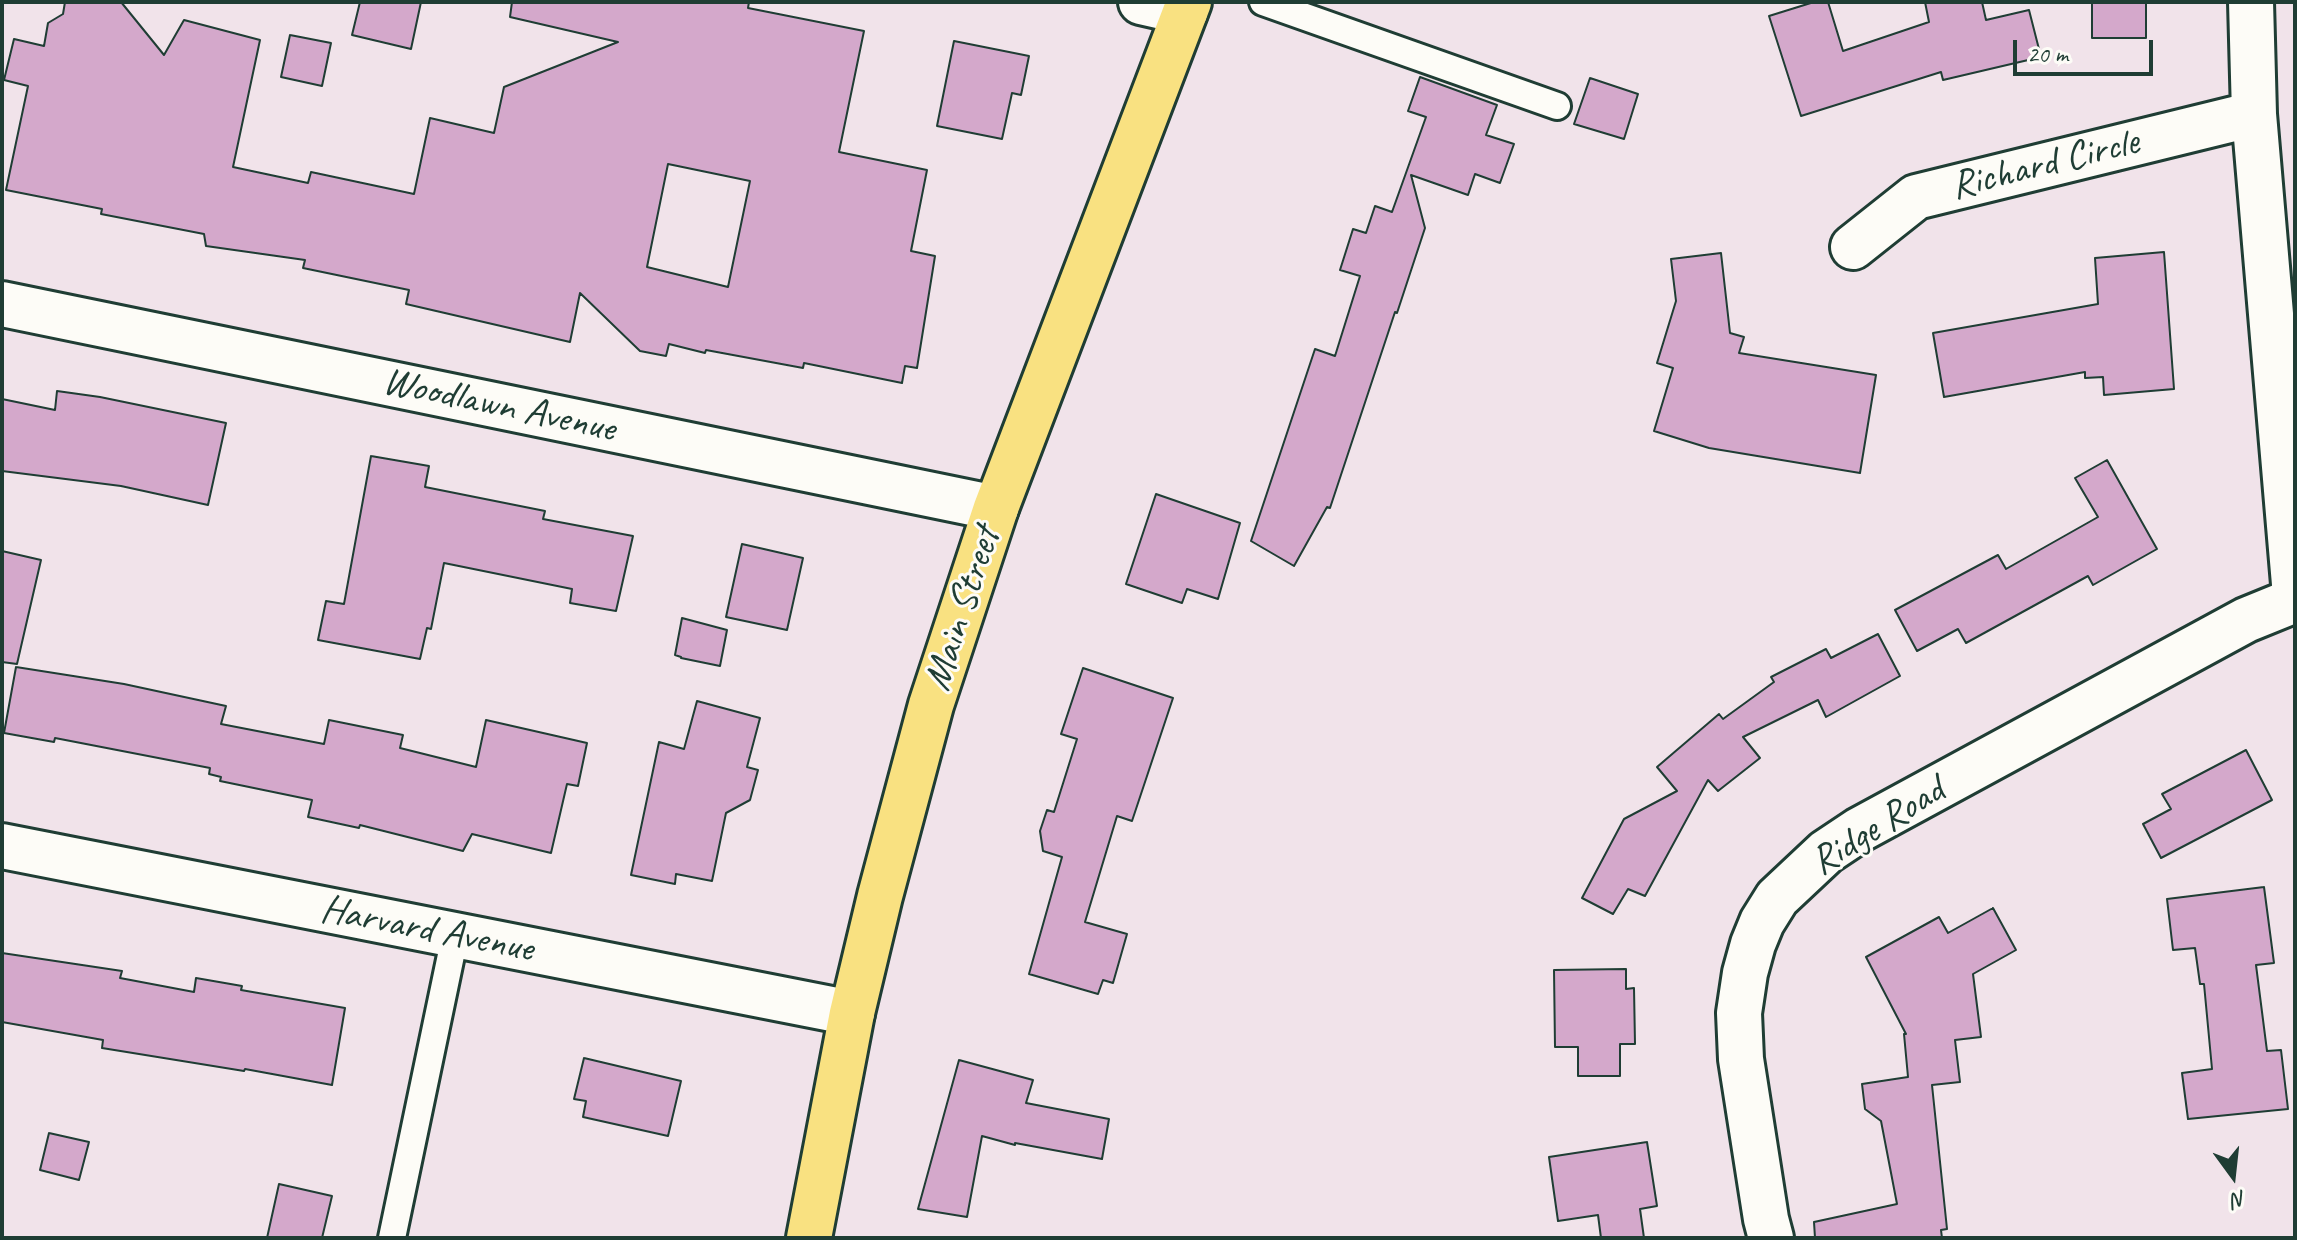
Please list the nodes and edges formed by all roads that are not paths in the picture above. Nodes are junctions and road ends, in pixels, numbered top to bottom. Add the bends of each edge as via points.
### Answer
1 (1141, 2) edge
2 (1263, 2) edge
3 (2251, 2) edge
4 (1187, 7) edge
5 (1557, 106) dead end
6 (2254, 114) junction
7 (1853, 247) dead end
8 (2, 304) edge
9 (996, 508) junction
10 (2295, 598) edge
11 (2, 846) edge
12 (455, 936) junction
13 (852, 1013) junction
14 (392, 1238) edge
15 (809, 1238) edge
16 (1771, 1238) edge

1 - 4 street
2 - 5 lane
3 - 6 street
4 - 9 main road, Main Street
6 - 7 street, Richard Circle via 1916,197
6 - 10 street
8 - 9 street, Woodlawn Avenue
9 - 13 main road, Main Street via 931,705
10 - 16 street, Ridge Road via 1859,830 1826,852 1777,898 1753,944 1739,1013 1741,1059
11 - 12 street, Harvard Avenue
12 - 13 street, Harvard Avenue
12 - 14 lane
13 - 15 main road, Main Street

